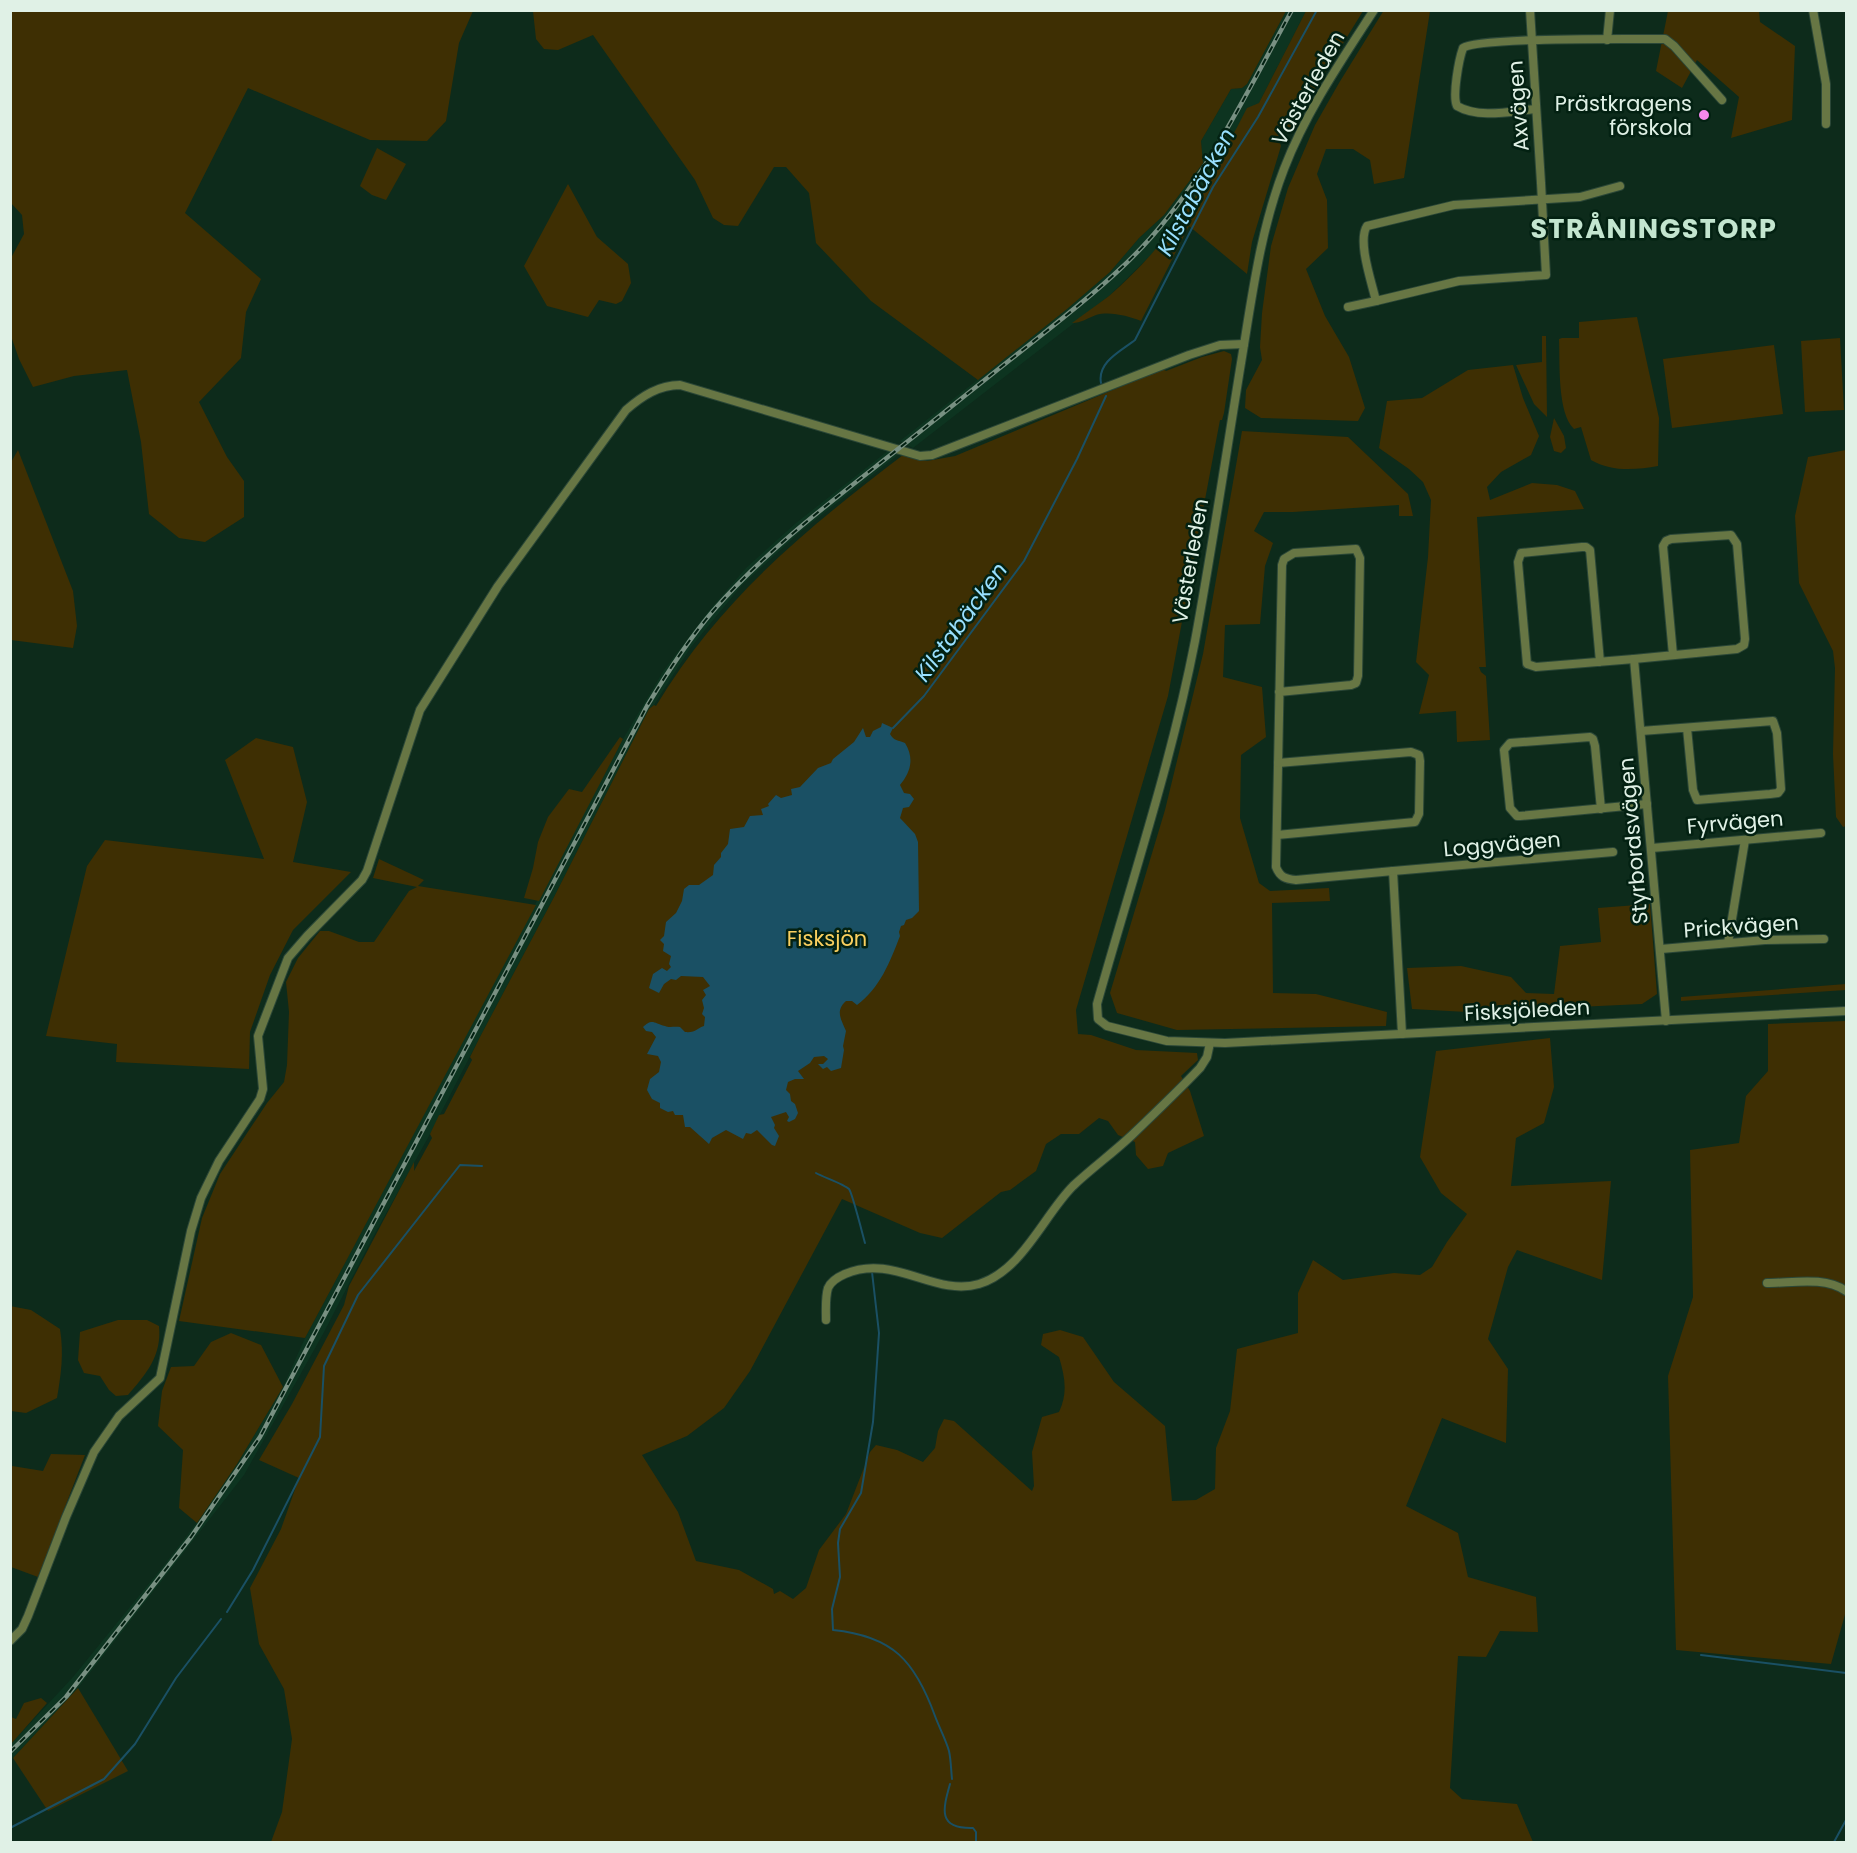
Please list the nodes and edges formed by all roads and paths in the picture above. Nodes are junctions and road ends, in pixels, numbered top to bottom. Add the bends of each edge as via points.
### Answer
1 (1374, 10) edge
2 (1530, 10) edge
3 (1610, 10) edge
4 (1813, 10) edge
5 (1532, 40) junction
6 (1607, 40) junction
7 (1722, 100) dead end
8 (1536, 109) junction
9 (1827, 124) dead end
10 (1620, 186) dead end
11 (1542, 199) junction
12 (1376, 301) junction
13 (1348, 307) dead end
14 (1244, 344) junction
15 (1673, 655) junction
16 (1634, 659) junction
17 (1600, 662) junction
18 (1279, 692) junction
19 (1688, 728) junction
20 (1641, 731) junction
21 (1278, 763) junction
22 (1647, 804) junction
23 (1601, 809) junction
24 (1821, 833) dead end
25 (1277, 835) junction
26 (1746, 840) junction
27 (1652, 848) junction
28 (1613, 852) dead end
29 (1393, 871) junction
30 (1824, 939) dead end
31 (1728, 943) junction
32 (1661, 949) junction
33 (1846, 1011) edge
34 (1666, 1021) junction
35 (1402, 1034) junction
36 (1210, 1043) junction
37 (1767, 1283) dead end
38 (1846, 1292) edge
39 (826, 1320) dead end
40 (10, 1641) edge

1 - 14 street, Västerleden via 1317,100 1283,170 1262,243
2 - 5 street, Axvägen
3 - 6 street
4 - 9 street via 1826,84
5 - 6 street
5 - 8 street, Axvägen
5 - 8 street via 1463,48 1455,102 1461,109 1476,112
6 - 7 street via 1667,40
8 - 11 street, Axvägen
10 - 11 street via 1580,196
11 - 12 street, Axvägen via 1546,275 1459,281
11 - 12 street via 1454,205 1367,226 1365,257
12 - 13 street
14 - 36 street, Västerleden via 1201,606 1177,721 1096,1013 1107,1026 1144,1036
14 - 40 street via 1220,345 1189,355 933,455 920,456 680,385 656,390 626,410 498,586 420,710 368,871 288,958 258,1036 263,1089 260,1099 219,1161 196,1212 160,1378 119,1416 94,1452 28,1616
15 - 15 street via 1744,645 1737,544 1731,536 1671,540 1663,546
15 - 16 street
16 - 17 street
16 - 20 street, Styrbordsvägen
17 - 17 street via 1536,667 1527,664 1518,562 1521,553 1582,547 1590,550
18 - 18 street, Loggvägen via 1284,559 1294,553 1356,549 1360,558 1356,683
18 - 21 street, Loggvägen
19 - 19 street via 1773,722 1778,733 1781,789 1778,793 1697,800
19 - 20 street
20 - 22 street, Styrbordsvägen
21 - 25 street, Loggvägen
21 - 25 street via 1411,752 1419,755 1420,761 1419,814 1415,822
22 - 23 street
22 - 27 street, Styrbordsvägen
23 - 23 street via 1513,814 1506,746 1590,737 1595,746
24 - 26 street, Fyrvägen
25 - 29 street, Loggvägen via 1276,867 1289,880
26 - 27 street, Fyrvägen
26 - 31 street
27 - 32 street, Styrbordsvägen
28 - 29 street, Loggvägen
29 - 35 street
30 - 31 street, Prickvägen
31 - 32 street, Prickvägen
32 - 34 street, Styrbordsvägen
33 - 34 street, Fisksjöleden
34 - 35 street, Fisksjöleden
35 - 36 street, Fisksjöleden
36 - 39 street via 1200,1068 1072,1187 1026,1248 996,1275 979,1284 952,1285 881,1268 856,1270 831,1283
37 - 38 street via 1826,1282

